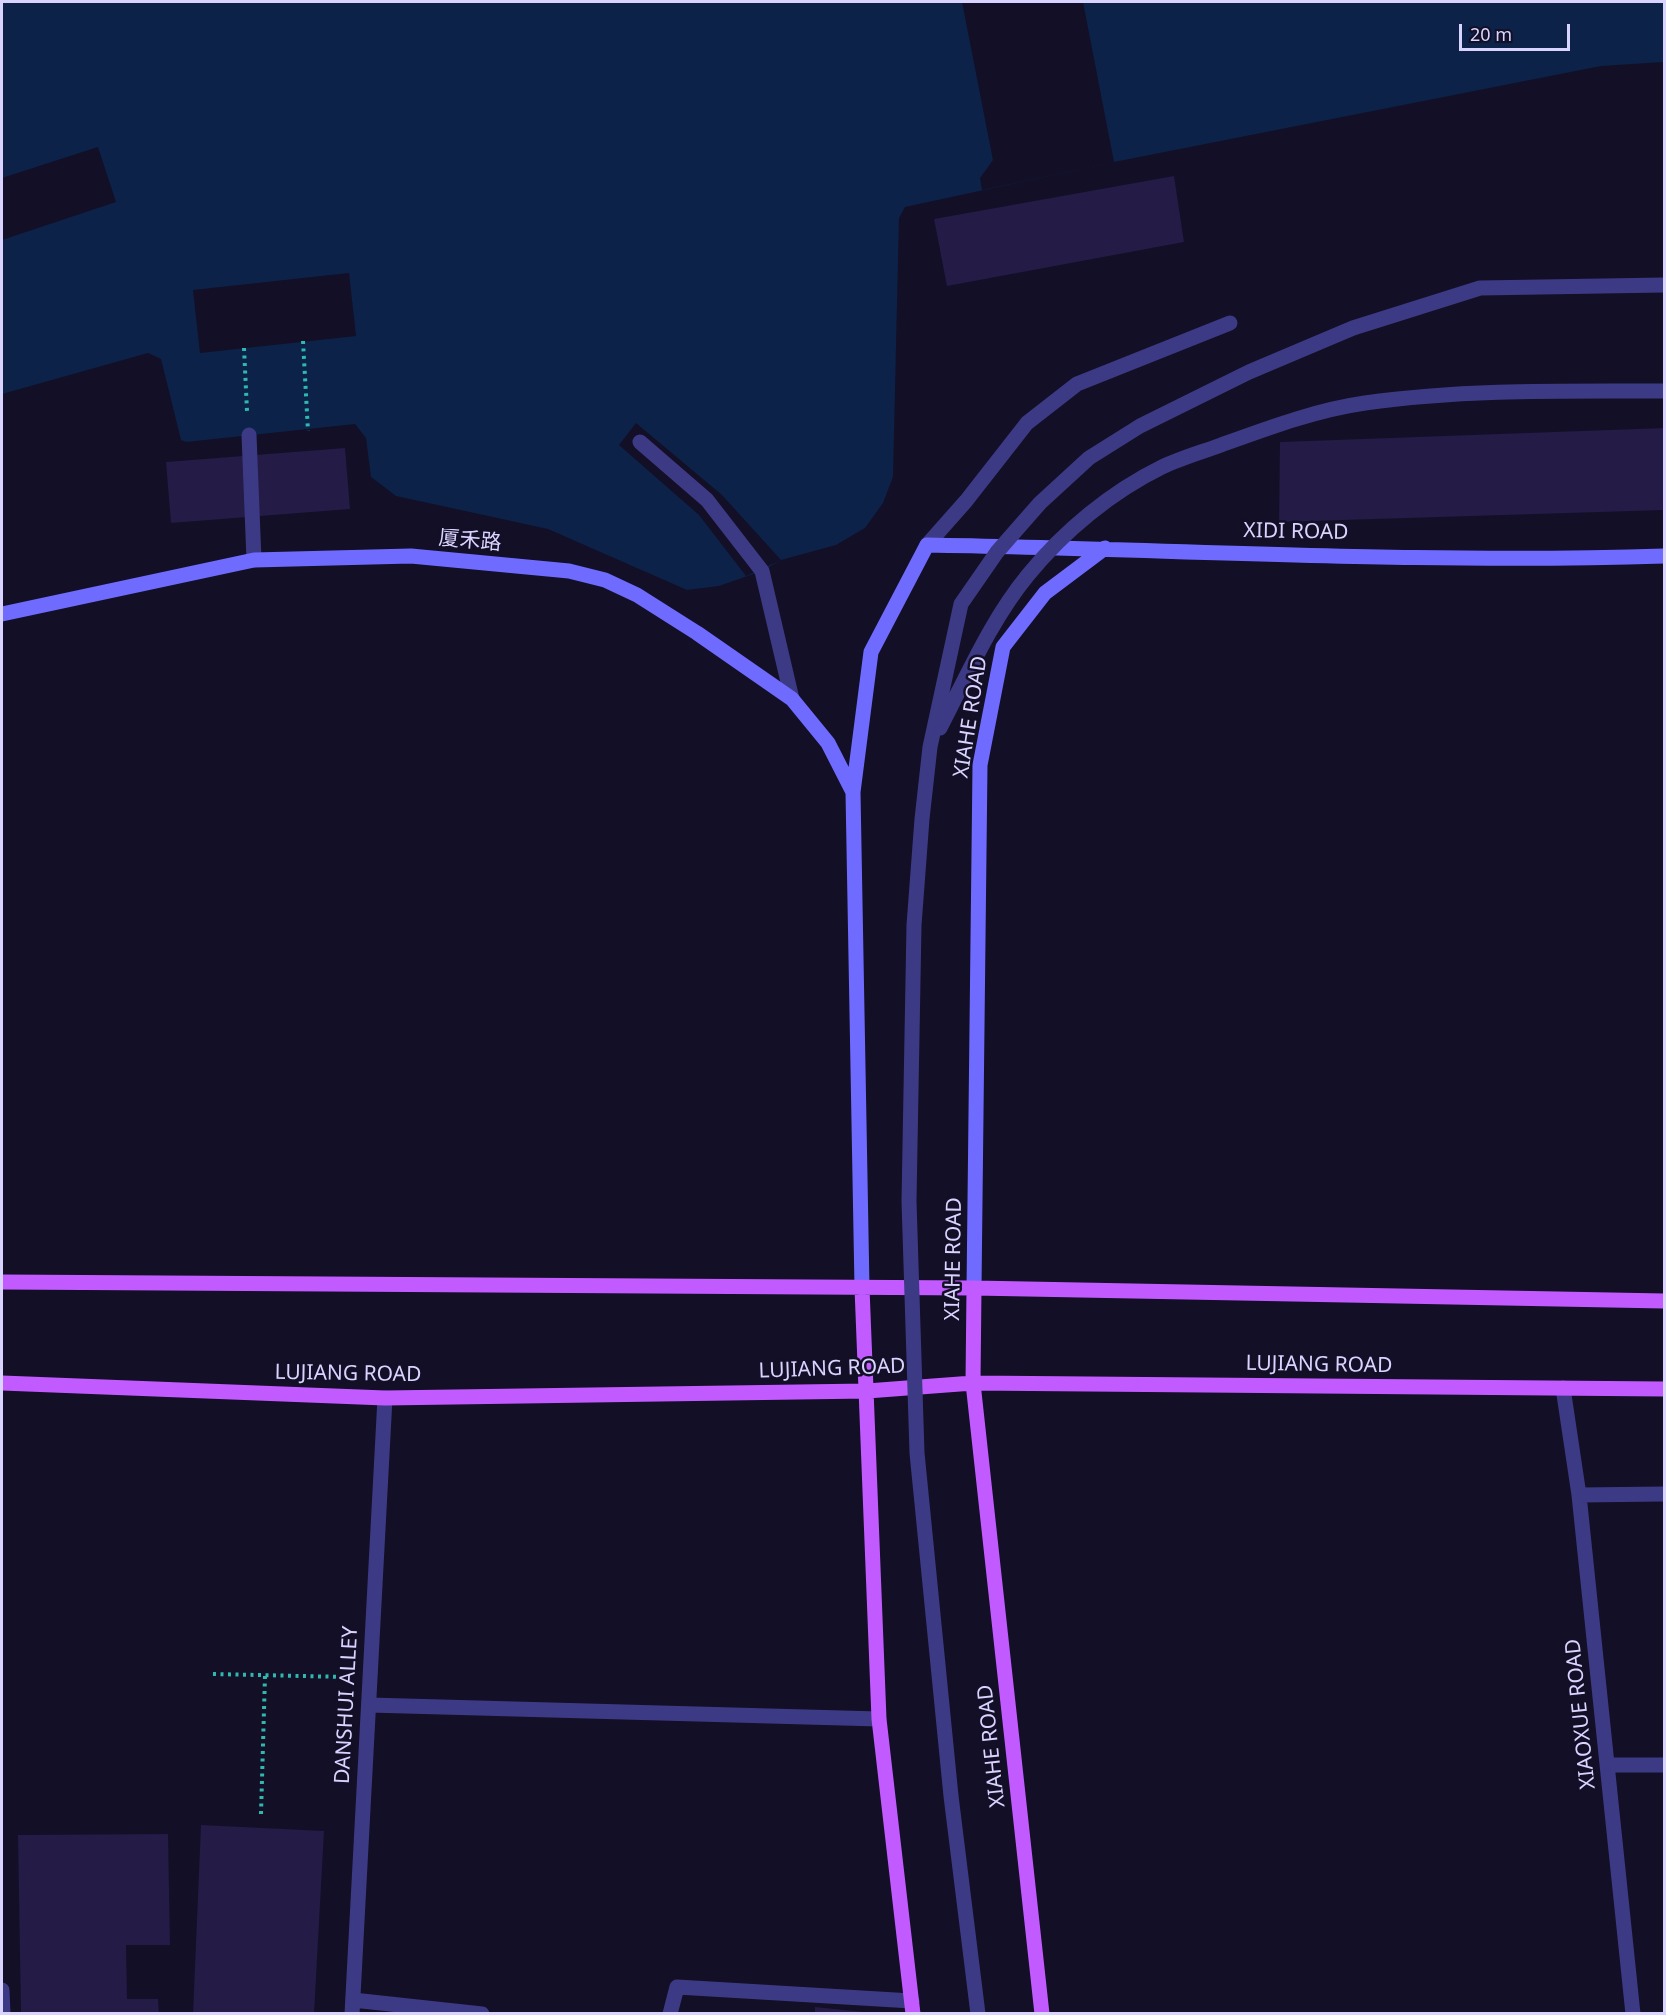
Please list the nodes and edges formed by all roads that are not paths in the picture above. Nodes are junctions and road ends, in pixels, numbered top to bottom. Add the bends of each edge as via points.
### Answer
1 (1665, 285) edge
2 (1230, 323) dead end
3 (1665, 391) edge
4 (249, 435) road end
5 (640, 442) dead end
6 (927, 545) junction
7 (1105, 548) junction
8 (1665, 556) edge
9 (254, 560) junction
10 (2, 614) edge
11 (792, 699) junction
12 (930, 747) junction
13 (853, 792) junction
14 (2, 1282) edge
15 (862, 1288) junction
16 (974, 1288) junction
17 (1665, 1301) edge
18 (2, 1383) edge
19 (974, 1383) junction
20 (1563, 1388) junction
21 (1665, 1389) edge
22 (867, 1391) junction
23 (385, 1398) junction
24 (1665, 1494) edge
25 (1579, 1495) junction
26 (369, 1705) junction
27 (879, 1719) junction
28 (1607, 1765) junction
29 (1665, 1765) edge
30 (2, 1990) edge
31 (352, 2007) edge
32 (912, 2007) edge
33 (3, 2013) edge
34 (482, 2013) edge
35 (670, 2013) edge
36 (978, 2013) edge
37 (1042, 2013) edge
38 (1633, 2013) edge

1 - 12 street, bridge via 1480,288 1353,328 1249,372 1140,426 1097,453 1040,503 997,552 962,604
2 - 6 street via 1077,384 1027,423
3 - 12 street, bridge via 1511,392 1363,404 1275,425 1162,467 1110,498 1064,537 1028,575 992,627
4 - 9 street
5 - 11 street via 706,500 762,571
6 - 7 street, XIDI ROAD
6 - 13 street via 871,652
7 - 8 street, XIDI ROAD via 1334,555
7 - 16 street, XIAHE ROAD via 1045,593 1003,647 980,765
9 - 10 street, 厦禾路
9 - 11 street, 厦禾路 via 411,556 569,570 605,580 637,595
11 - 13 street, 厦禾路 via 828,743
12 - 36 street, bridge via 914,925 910,1071 909,1201 917,1453 951,1796
13 - 15 street
14 - 15 main road
15 - 16 main road
15 - 22 main road
16 - 17 main road
16 - 19 main road, XIAHE ROAD
18 - 23 main road, LUJIANG ROAD
19 - 20 main road, LUJIANG ROAD
19 - 22 main road, LUJIANG ROAD
19 - 37 main road, XIAHE ROAD
20 - 21 main road, LUJIANG ROAD
20 - 25 street, XIAOXUE ROAD
22 - 23 main road, LUJIANG ROAD
22 - 27 main road
23 - 26 street, DANSHUI ALLEY
24 - 25 street
25 - 28 street, XIAOXUE ROAD
26 - 27 street
26 - 31 street, DANSHUI ALLEY
27 - 32 main road
28 - 29 street
28 - 38 street, XIAOXUE ROAD
30 - 33 street
31 - 34 street
32 - 35 street via 677,1987

